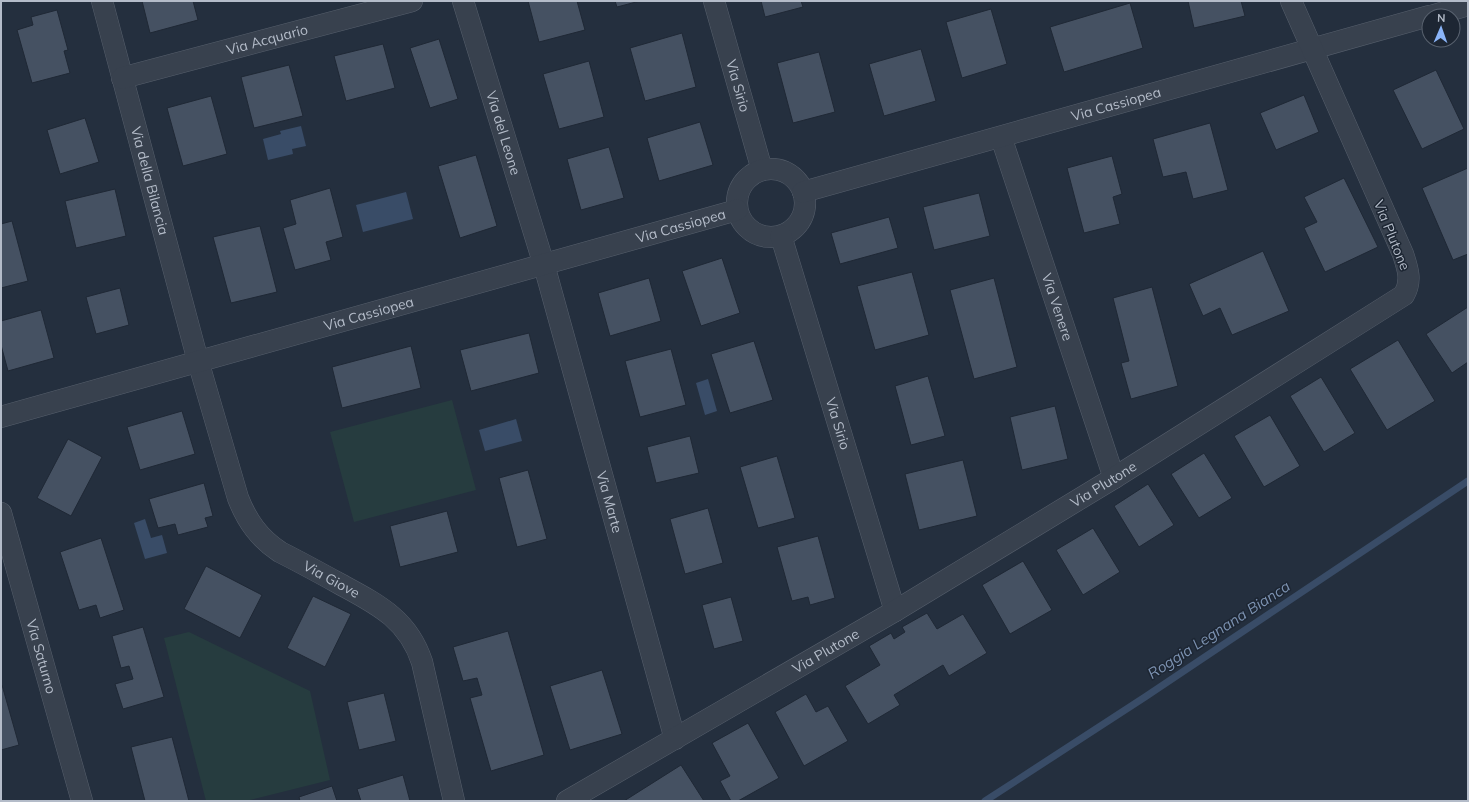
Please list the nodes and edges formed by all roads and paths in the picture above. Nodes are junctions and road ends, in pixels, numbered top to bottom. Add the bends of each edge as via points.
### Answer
1 (102, 1) edge
2 (412, 1) edge
3 (463, 1) edge
4 (714, 1) edge
5 (1291, 1) edge
6 (1468, 5) edge
7 (1458, 8) edge
8 (1421, 19) edge
9 (1312, 49) junction
10 (122, 78) junction
11 (1001, 137) junction
12 (762, 170) junction
13 (803, 192) junction
14 (737, 210) junction
15 (781, 236) junction
16 (544, 265) junction
17 (198, 362) junction
18 (1, 417) edge
19 (1114, 478) junction
20 (1, 513) edge
21 (895, 611) junction
22 (675, 739) junction
23 (82, 801) edge
24 (454, 801) edge
25 (567, 801) edge

1 - 10 street, Via della Bilancia
2 - 10 street, Via Acquario
3 - 16 street, Via del Leone
4 - 12 street, Via Sirio
5 - 9 street, Via Plutone
6 - 7 street, Via Cassiopea
8 - 9 street, Via Cassiopea
9 - 11 street, Via Cassiopea
9 - 19 street, Via Plutone via 1403,254 1409,274 1407,289 1398,300
10 - 17 street, Via della Bilancia
11 - 13 street, Via Cassiopea
11 - 19 street, Via Venere
12 - 13 street via 772,169 791,175
12 - 14 street via 744,181 736,200
13 - 15 street via 805,202 801,218 791,231
14 - 15 street via 741,221 749,230 758,235
14 - 16 street, Via Cassiopea
15 - 21 street, Via Sirio
16 - 17 street, Via Cassiopea
16 - 22 street, Via Marte
17 - 18 street, Via Cassiopea
17 - 24 street, Via Giove via 238,498 253,527 264,540 280,552 382,607 410,636 422,662
19 - 21 street, Via Plutone
20 - 23 street, Via Saturno
21 - 22 street, Via Plutone
22 - 25 street, Via Plutone

